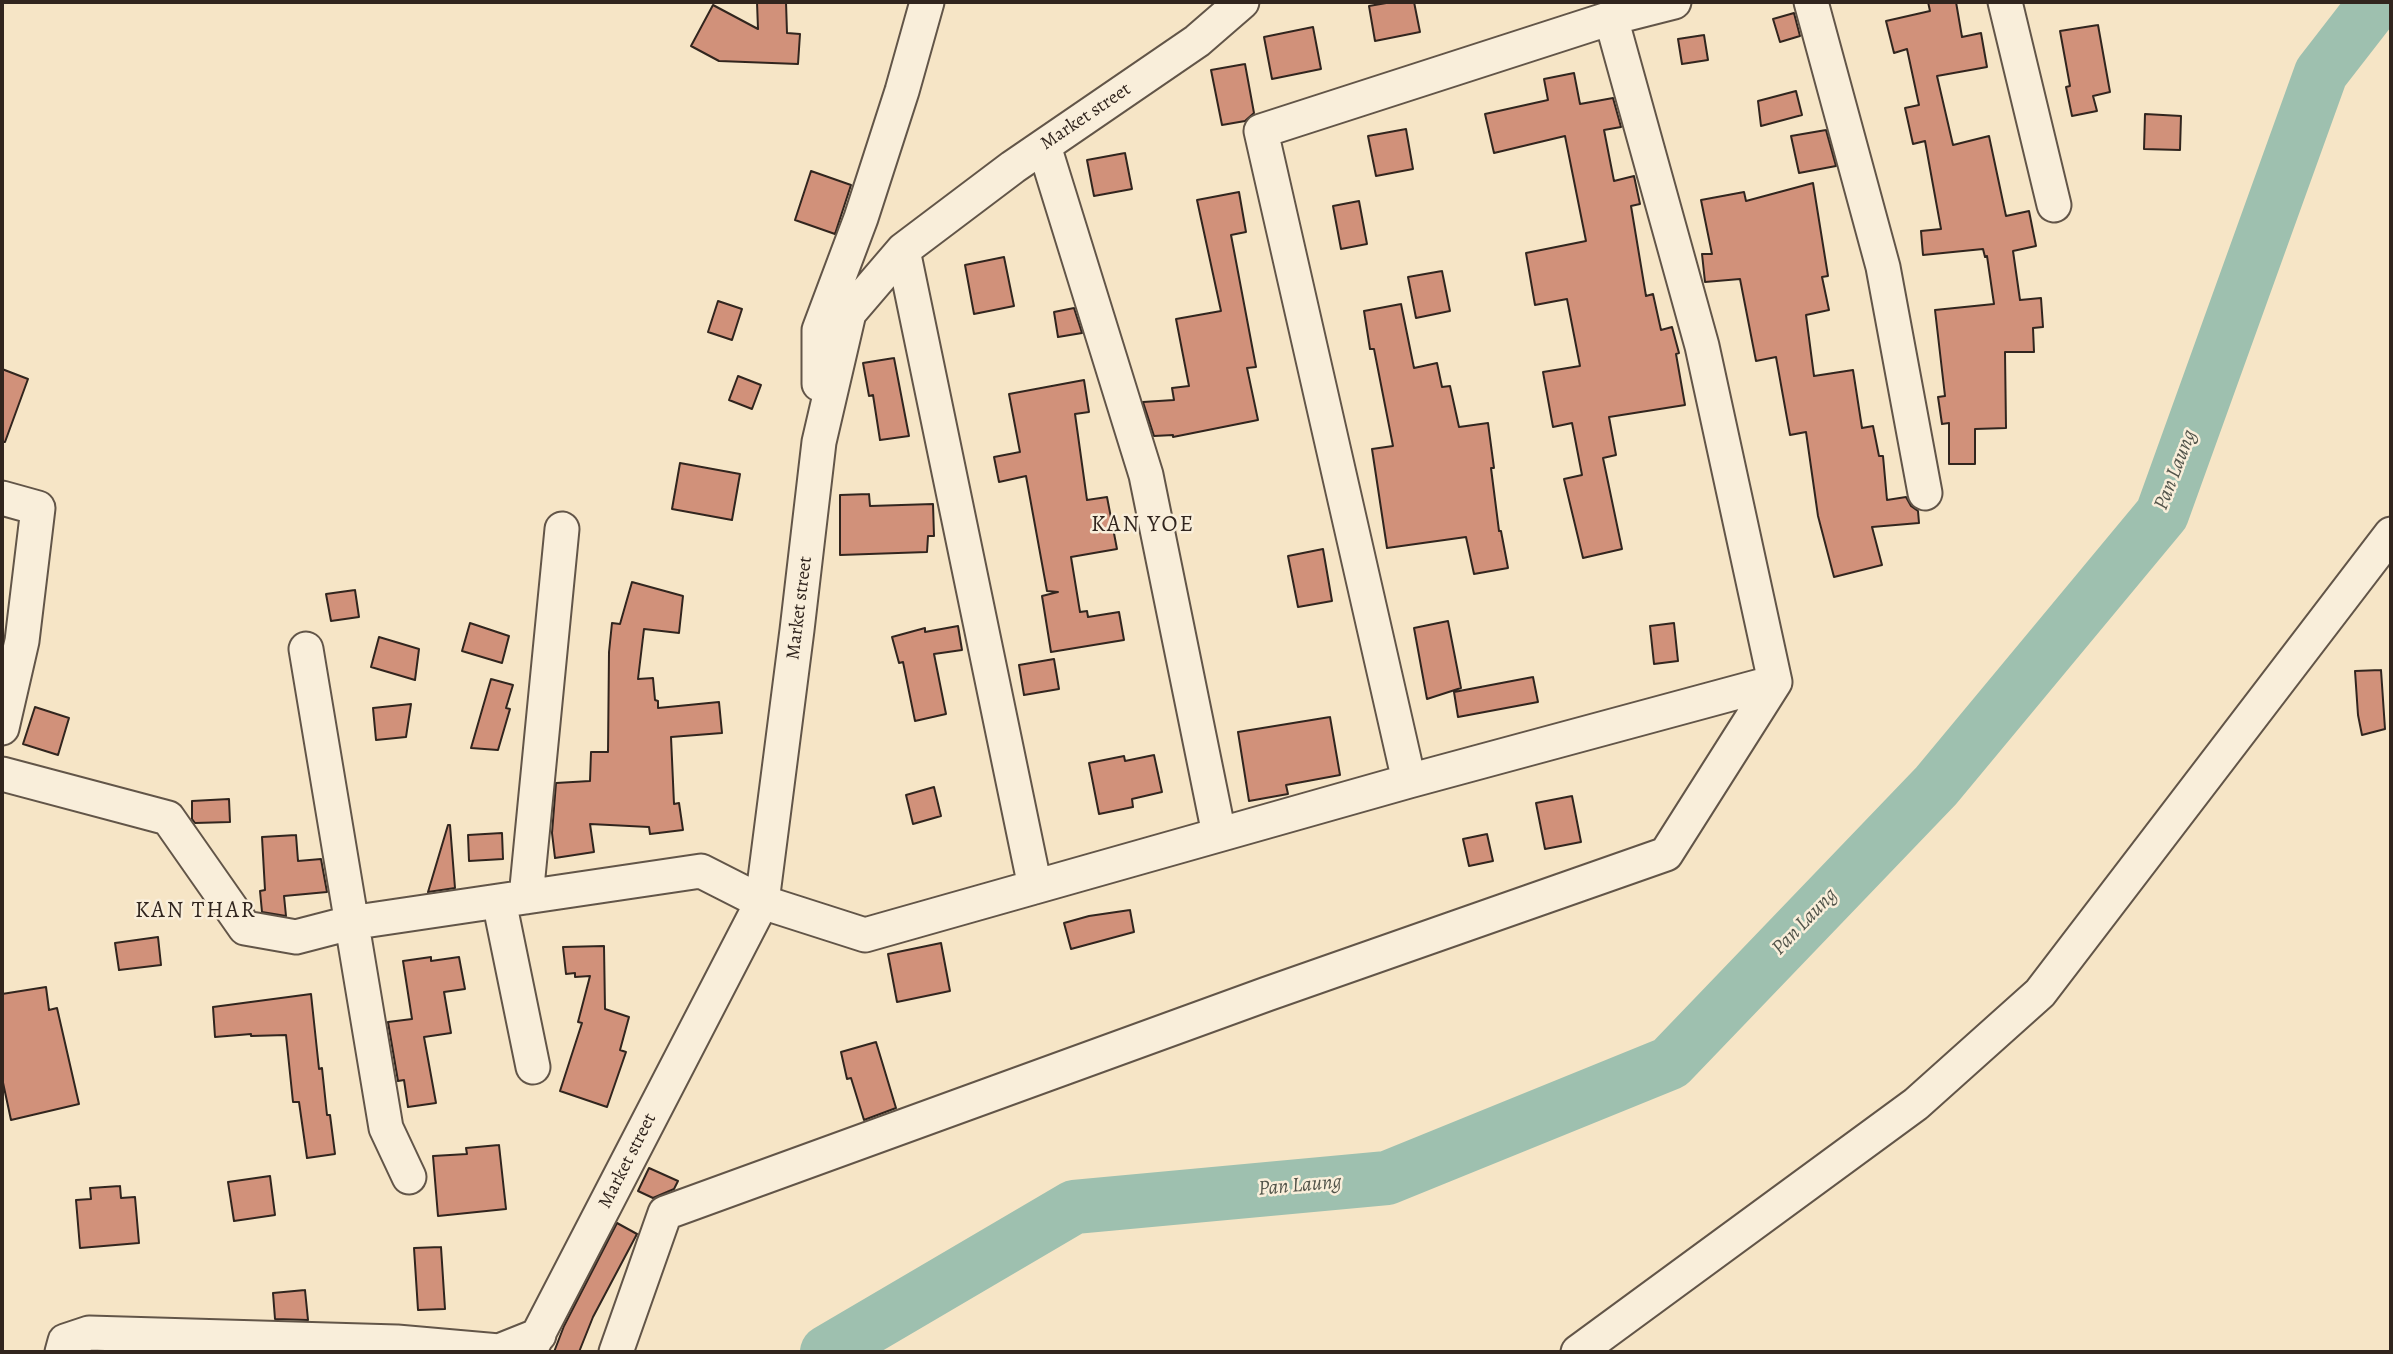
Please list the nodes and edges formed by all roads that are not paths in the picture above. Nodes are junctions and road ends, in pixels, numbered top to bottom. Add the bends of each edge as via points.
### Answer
1 (927, 2) edge
2 (1242, 2) edge
3 (1674, 2) edge
4 (1811, 2) edge
5 (2005, 2) edge
6 (1611, 18) junction
7 (1044, 146) junction
8 (2054, 205) dead end
9 (902, 250) junction
10 (819, 442) junction
11 (1925, 493) dead end
12 (2, 498) edge
13 (562, 529) dead end
14 (2385, 550) edge
15 (306, 649) dead end
16 (1775, 682) junction
17 (2, 728) edge
18 (2, 774) edge
19 (1409, 781) junction
20 (1219, 834) junction
21 (1035, 887) junction
22 (513, 899) junction
23 (762, 902) junction
24 (351, 923) junction
25 (533, 1067) dead end
26 (409, 1177) dead end
27 (534, 1344) edge
28 (62, 1352) edge
29 (616, 1352) edge
30 (1578, 1352) edge

1 - 10 street via 866,206 819,330
2 - 7 street, Market street via 1197,41
3 - 6 street
4 - 11 street via 1883,267
5 - 8 street
6 - 16 street via 1702,346
6 - 19 street via 1261,131
7 - 9 street, Market street
7 - 20 street via 1146,475
9 - 10 street, Market street via 849,313
9 - 21 street
10 - 23 street, Market street
12 - 17 street via 38,508 22,642
13 - 22 street
14 - 30 street via 2040,993 1916,1104
15 - 24 street
16 - 19 street
16 - 29 street via 1666,854 665,1213
18 - 24 street via 167,818 246,928 296,937
19 - 20 street
20 - 21 street
21 - 23 street via 865,935
22 - 23 street via 701,871
22 - 24 street
22 - 25 street
23 - 27 street, Market street
24 - 26 street via 386,1128
27 - 28 street via 499,1351 397,1342 89,1333 65,1341

